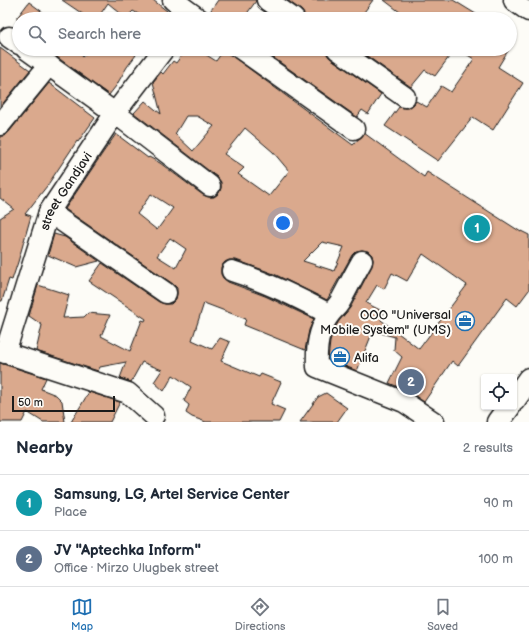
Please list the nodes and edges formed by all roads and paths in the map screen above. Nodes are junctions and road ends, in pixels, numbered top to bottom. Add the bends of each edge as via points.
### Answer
1 (173, 0) edge
2 (268, 0) edge
3 (515, 0) edge
4 (529, 10) edge
5 (193, 12) edge
6 (284, 12) edge
7 (36, 56) edge
8 (159, 56) edge
9 (251, 56) edge
10 (347, 56) edge
11 (49, 65) junction
12 (405, 97) dead end
13 (115, 113) junction
14 (0, 125) edge
15 (354, 129) dead end
16 (210, 186) dead end
17 (49, 212) junction
18 (362, 262) dead end
19 (232, 271) dead end
20 (166, 293) dead end
21 (329, 314) junction
22 (2, 352) edge
23 (529, 379) edge
24 (517, 396) edge
25 (507, 410) edge
26 (154, 416) dead end
27 (434, 422) edge
28 (498, 422) edge

1 - 5 street
2 - 6 street
3 - 4 main road
7 - 11 street
8 - 13 street, street Gandjavi
9 - 15 street
10 - 12 street
11 - 13 street
11 - 14 street
13 - 16 street
13 - 17 street, street Gandjavi
17 - 20 street
17 - 22 street, street Gandjavi
18 - 21 street via 339,304
19 - 21 street via 258,279
21 - 27 street via 319,334 317,367 404,402
22 - 26 street via 128,393
23 - 24 main road
25 - 28 main road

